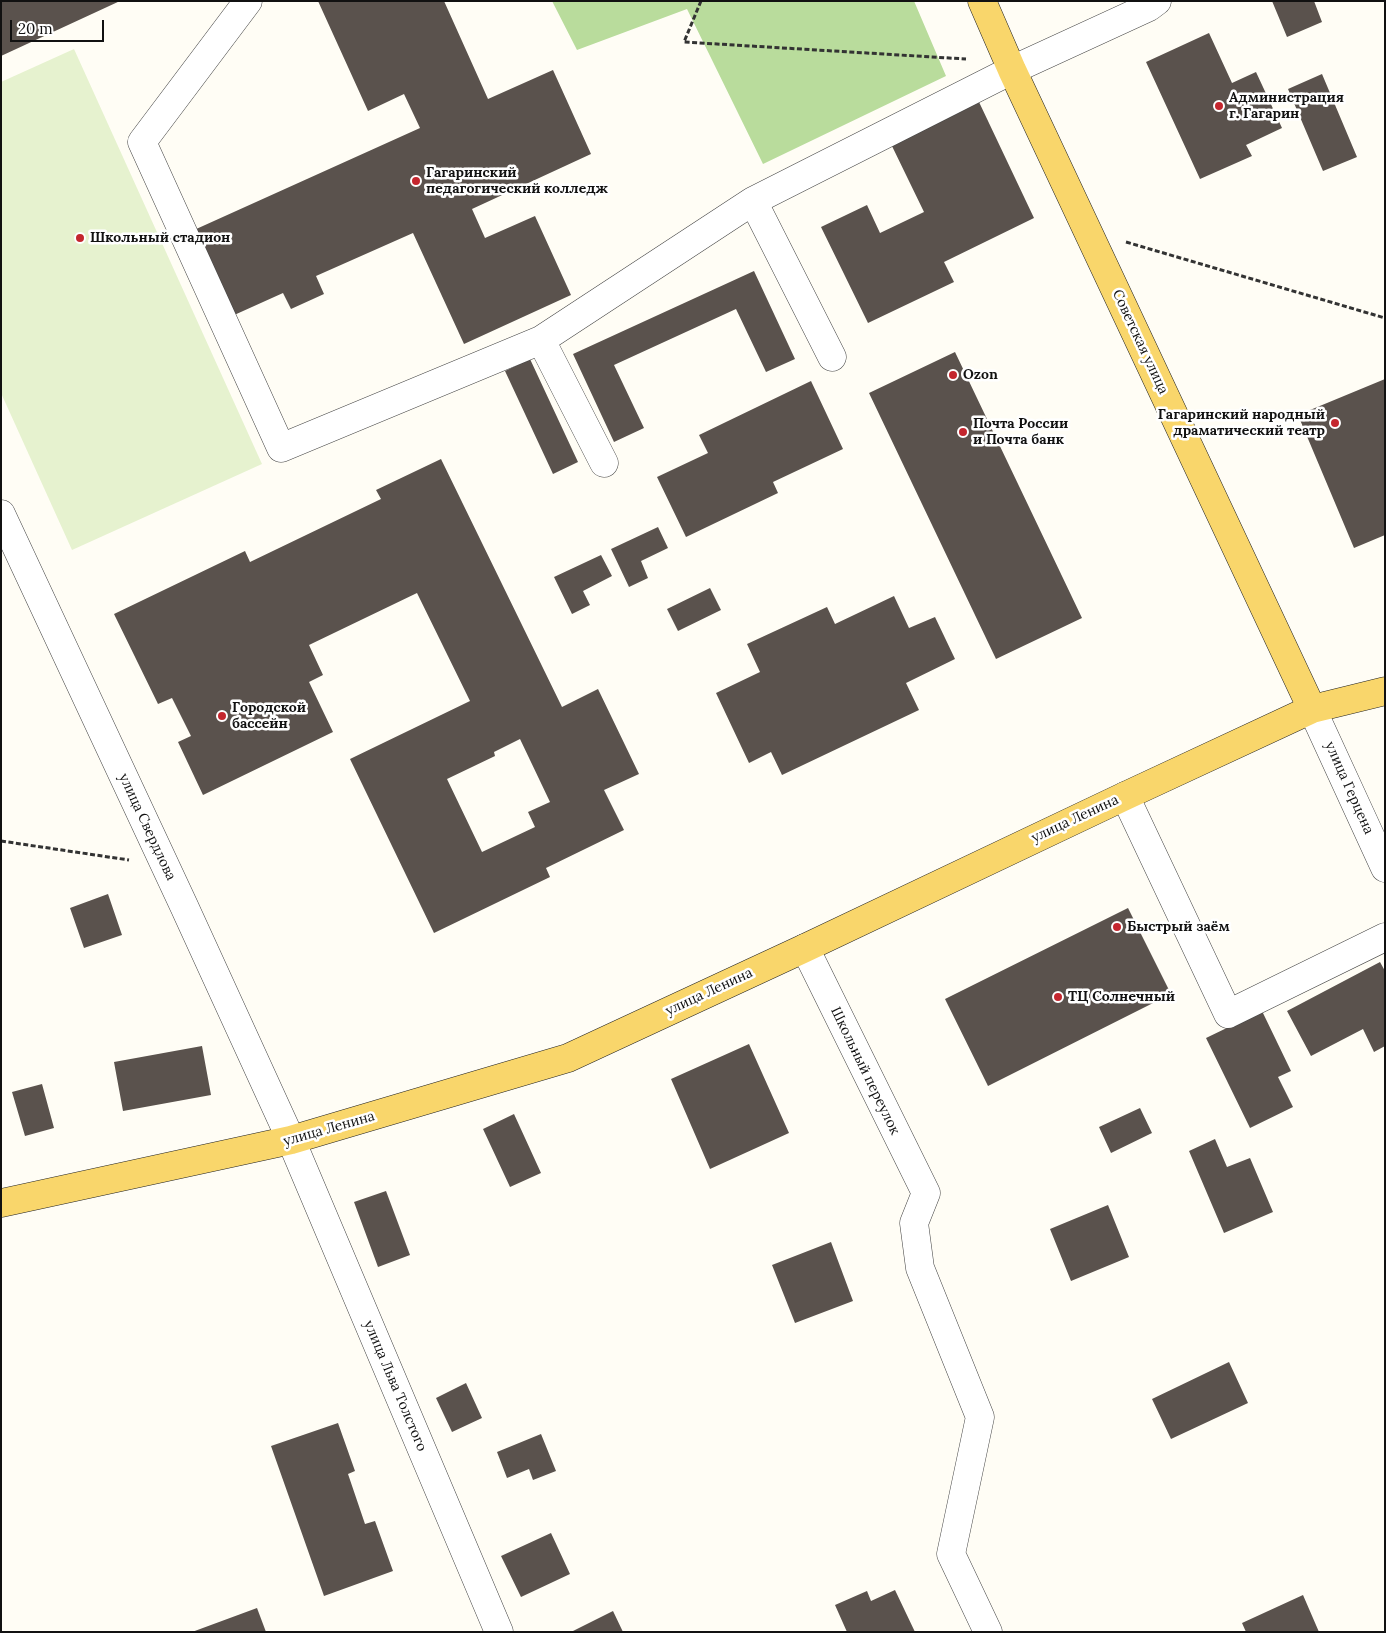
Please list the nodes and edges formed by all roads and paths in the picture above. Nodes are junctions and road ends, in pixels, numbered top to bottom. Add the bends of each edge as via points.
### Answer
1 (248, 1) edge
2 (701, 1) edge
3 (982, 1) edge
4 (1157, 1) edge
5 (974, 60) dead end
6 (1012, 70) junction
7 (753, 202) junction
8 (1123, 241) dead end
9 (1385, 318) edge
10 (541, 340) junction
11 (832, 357) dead end
12 (604, 463) dead end
13 (1, 514) edge
14 (1385, 691) edge
15 (1312, 709) junction
16 (1125, 796) junction
17 (1, 841) edge
18 (165, 866) junction
19 (1385, 868) edge
20 (1385, 937) edge
21 (805, 948) junction
22 (291, 1140) junction
23 (1, 1203) edge
24 (499, 1632) edge
25 (988, 1632) edge

1 - 10 street via 142,142 281,448
2 - 5 path via 684,42
3 - 6 main road, Советская улица
4 - 6 street
6 - 7 street
6 - 15 main road, Советская улица
7 - 10 street
7 - 11 street
8 - 9 path
10 - 12 street
13 - 18 street, улица Свердлова
14 - 15 main road, улица Ленина
15 - 16 main road, улица Ленина
15 - 19 street, улица Герцена
16 - 20 street via 1228,1014
16 - 21 main road, улица Ленина
17 - 18 path
18 - 22 street, улица Свердлова
21 - 22 main road, улица Ленина via 568,1058
21 - 25 street, Школьный переулок via 926,1193 914,1223 920,1268 980,1416 951,1554
22 - 23 main road, улица Ленина
22 - 24 street, улица Льва Толстого

